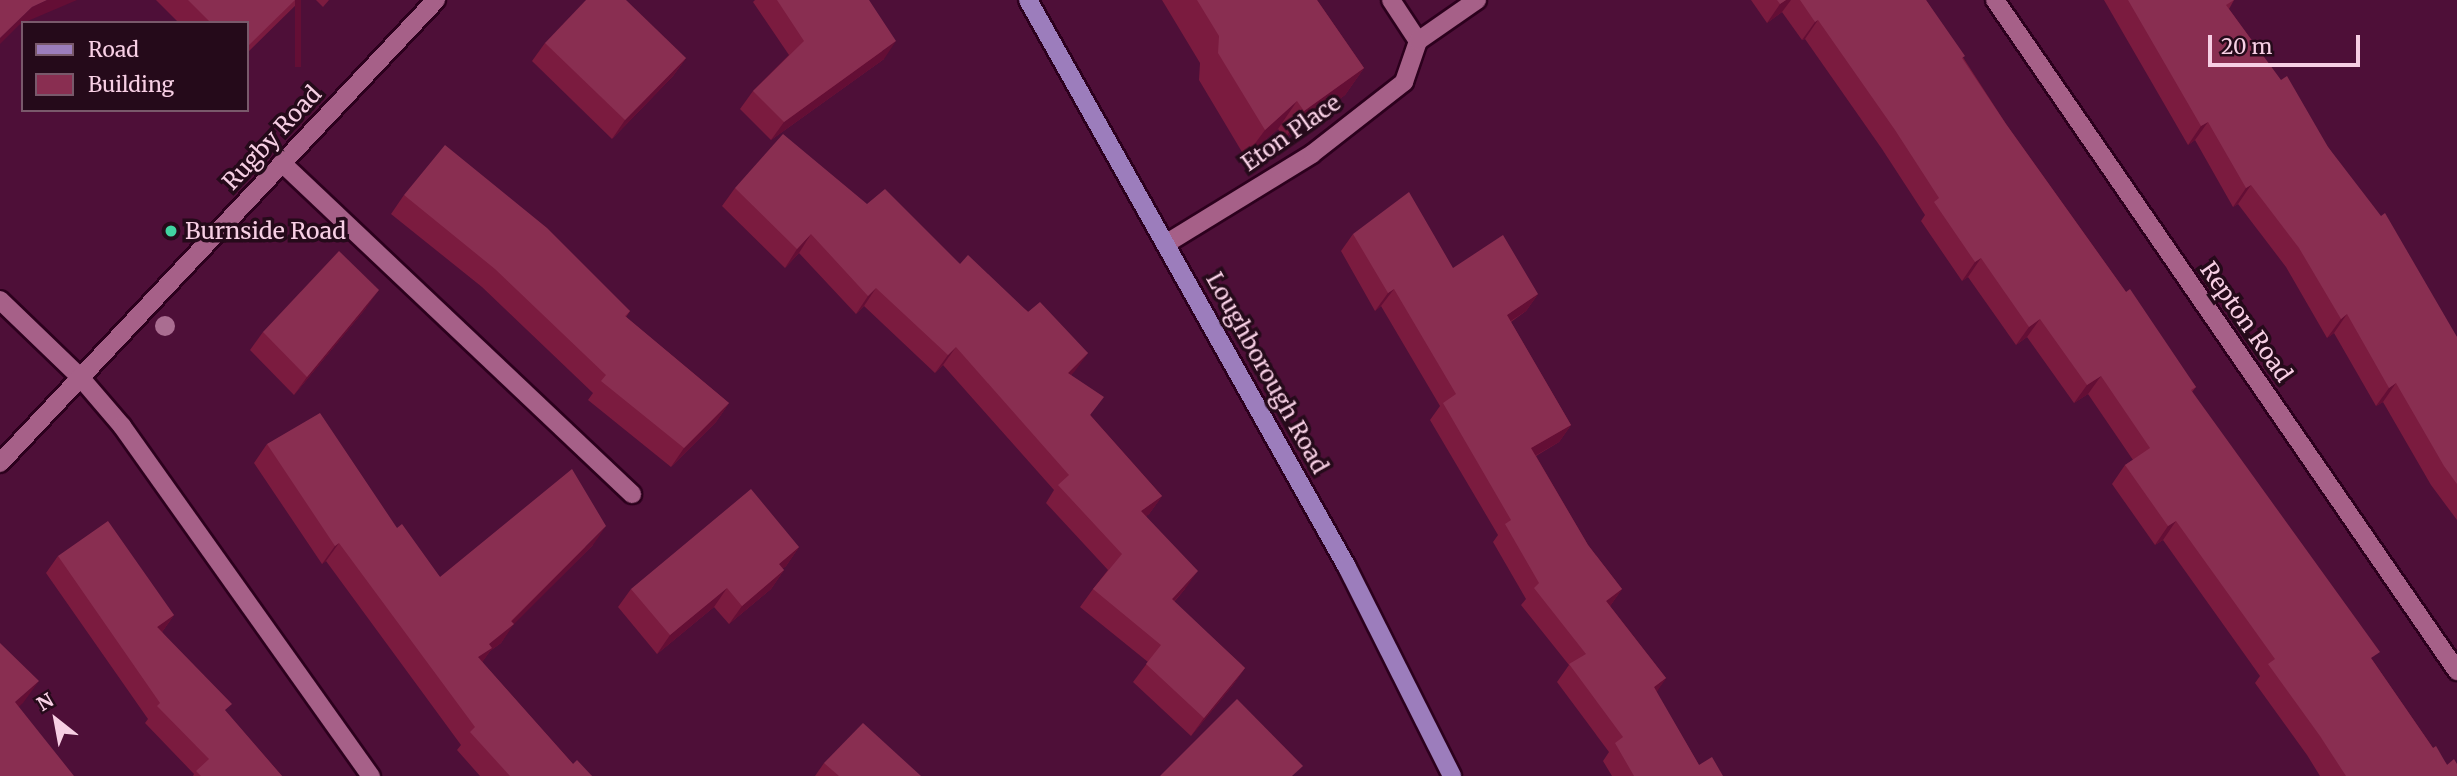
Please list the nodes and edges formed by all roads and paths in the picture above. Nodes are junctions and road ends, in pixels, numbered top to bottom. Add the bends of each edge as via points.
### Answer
1 (436, 0) edge
2 (1028, 0) edge
3 (1391, 0) edge
4 (1477, 0) edge
5 (1995, 0) edge
6 (1418, 41) junction
7 (282, 163) junction
8 (1167, 243) junction
9 (0, 300) edge
10 (80, 377) junction
11 (0, 463) edge
12 (632, 494) dead end
13 (2457, 671) edge
14 (371, 776) edge
15 (1452, 776) edge

1 - 7 street, Rugby Road
2 - 8 main road, Loughborough Road
3 - 6 street
4 - 6 street
5 - 13 street, Repton Road
6 - 8 street, Eton Place via 1404,82 1312,154
7 - 10 street, Rugby Road
7 - 12 street
8 - 15 main road, Loughborough Road via 1347,567
9 - 10 street
10 - 11 street, Rugby Road
10 - 14 street via 122,426

